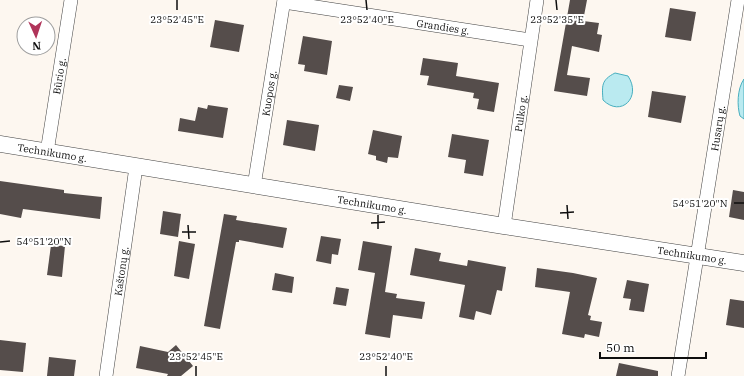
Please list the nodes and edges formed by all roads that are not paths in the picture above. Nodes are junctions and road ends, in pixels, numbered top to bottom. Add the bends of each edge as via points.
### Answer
1 (71, 0) edge
2 (536, 0) edge
3 (738, 0) edge
4 (284, 1) edge
5 (530, 40) junction
6 (0, 144) edge
7 (47, 152) junction
8 (136, 166) junction
9 (254, 186) junction
10 (504, 226) junction
11 (698, 256) junction
12 (744, 263) edge
13 (106, 376) edge
14 (678, 376) edge

1 - 7 street, Būrio g.
2 - 5 street, Pulko g.
3 - 11 street, Husarų g.
4 - 5 street, Grandies g.
4 - 9 street, Kuopos g.
5 - 10 street, Pulko g.
6 - 7 street, Technikumo g.
7 - 8 street, Technikumo g.
8 - 9 street, Technikumo g.
8 - 13 street, Kaštonų g.
9 - 10 street, Technikumo g.
10 - 11 street, Technikumo g.
11 - 12 street, Technikumo g.
11 - 14 street, Husarų g.

